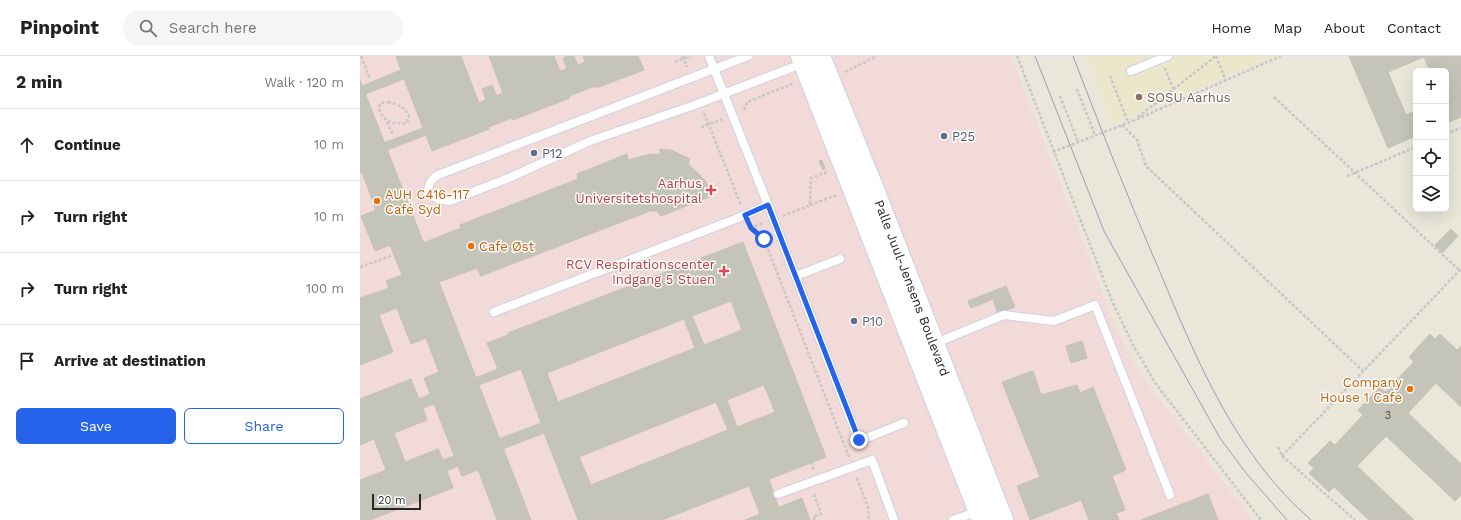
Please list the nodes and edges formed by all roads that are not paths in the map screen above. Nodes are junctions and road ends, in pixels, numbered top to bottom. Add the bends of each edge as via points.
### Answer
1 (709, 56) edge
2 (748, 56) edge
3 (1164, 57) edge
4 (811, 58) edge
5 (714, 68) junction
6 (1131, 71) dead end
7 (725, 94) junction
8 (768, 205) junction
9 (840, 259) dead end
10 (796, 276) junction
11 (494, 312) dead end
12 (925, 348) junction
13 (904, 423) dead end
14 (778, 494) dead end
15 (1170, 495) dead end
16 (989, 512) edge
17 (894, 520) edge
18 (953, 520) edge

1 - 5 lane
2 - 5 lane
3 - 6 lane
4 - 7 lane
4 - 12 street, Palle Juul-Jensens Boulevard via 874,189
5 - 7 lane
5 - 7 lane via 438,175 430,183 428,193 438,200 450,201 590,141
7 - 8 lane
8 - 10 lane
8 - 11 lane
9 - 10 lane
10 - 13 lane via 859,440
12 - 15 lane via 1004,314 1054,321 1095,306
12 - 16 street, Palle Juul-Jensens Boulevard
14 - 17 lane via 872,460
16 - 18 lane

